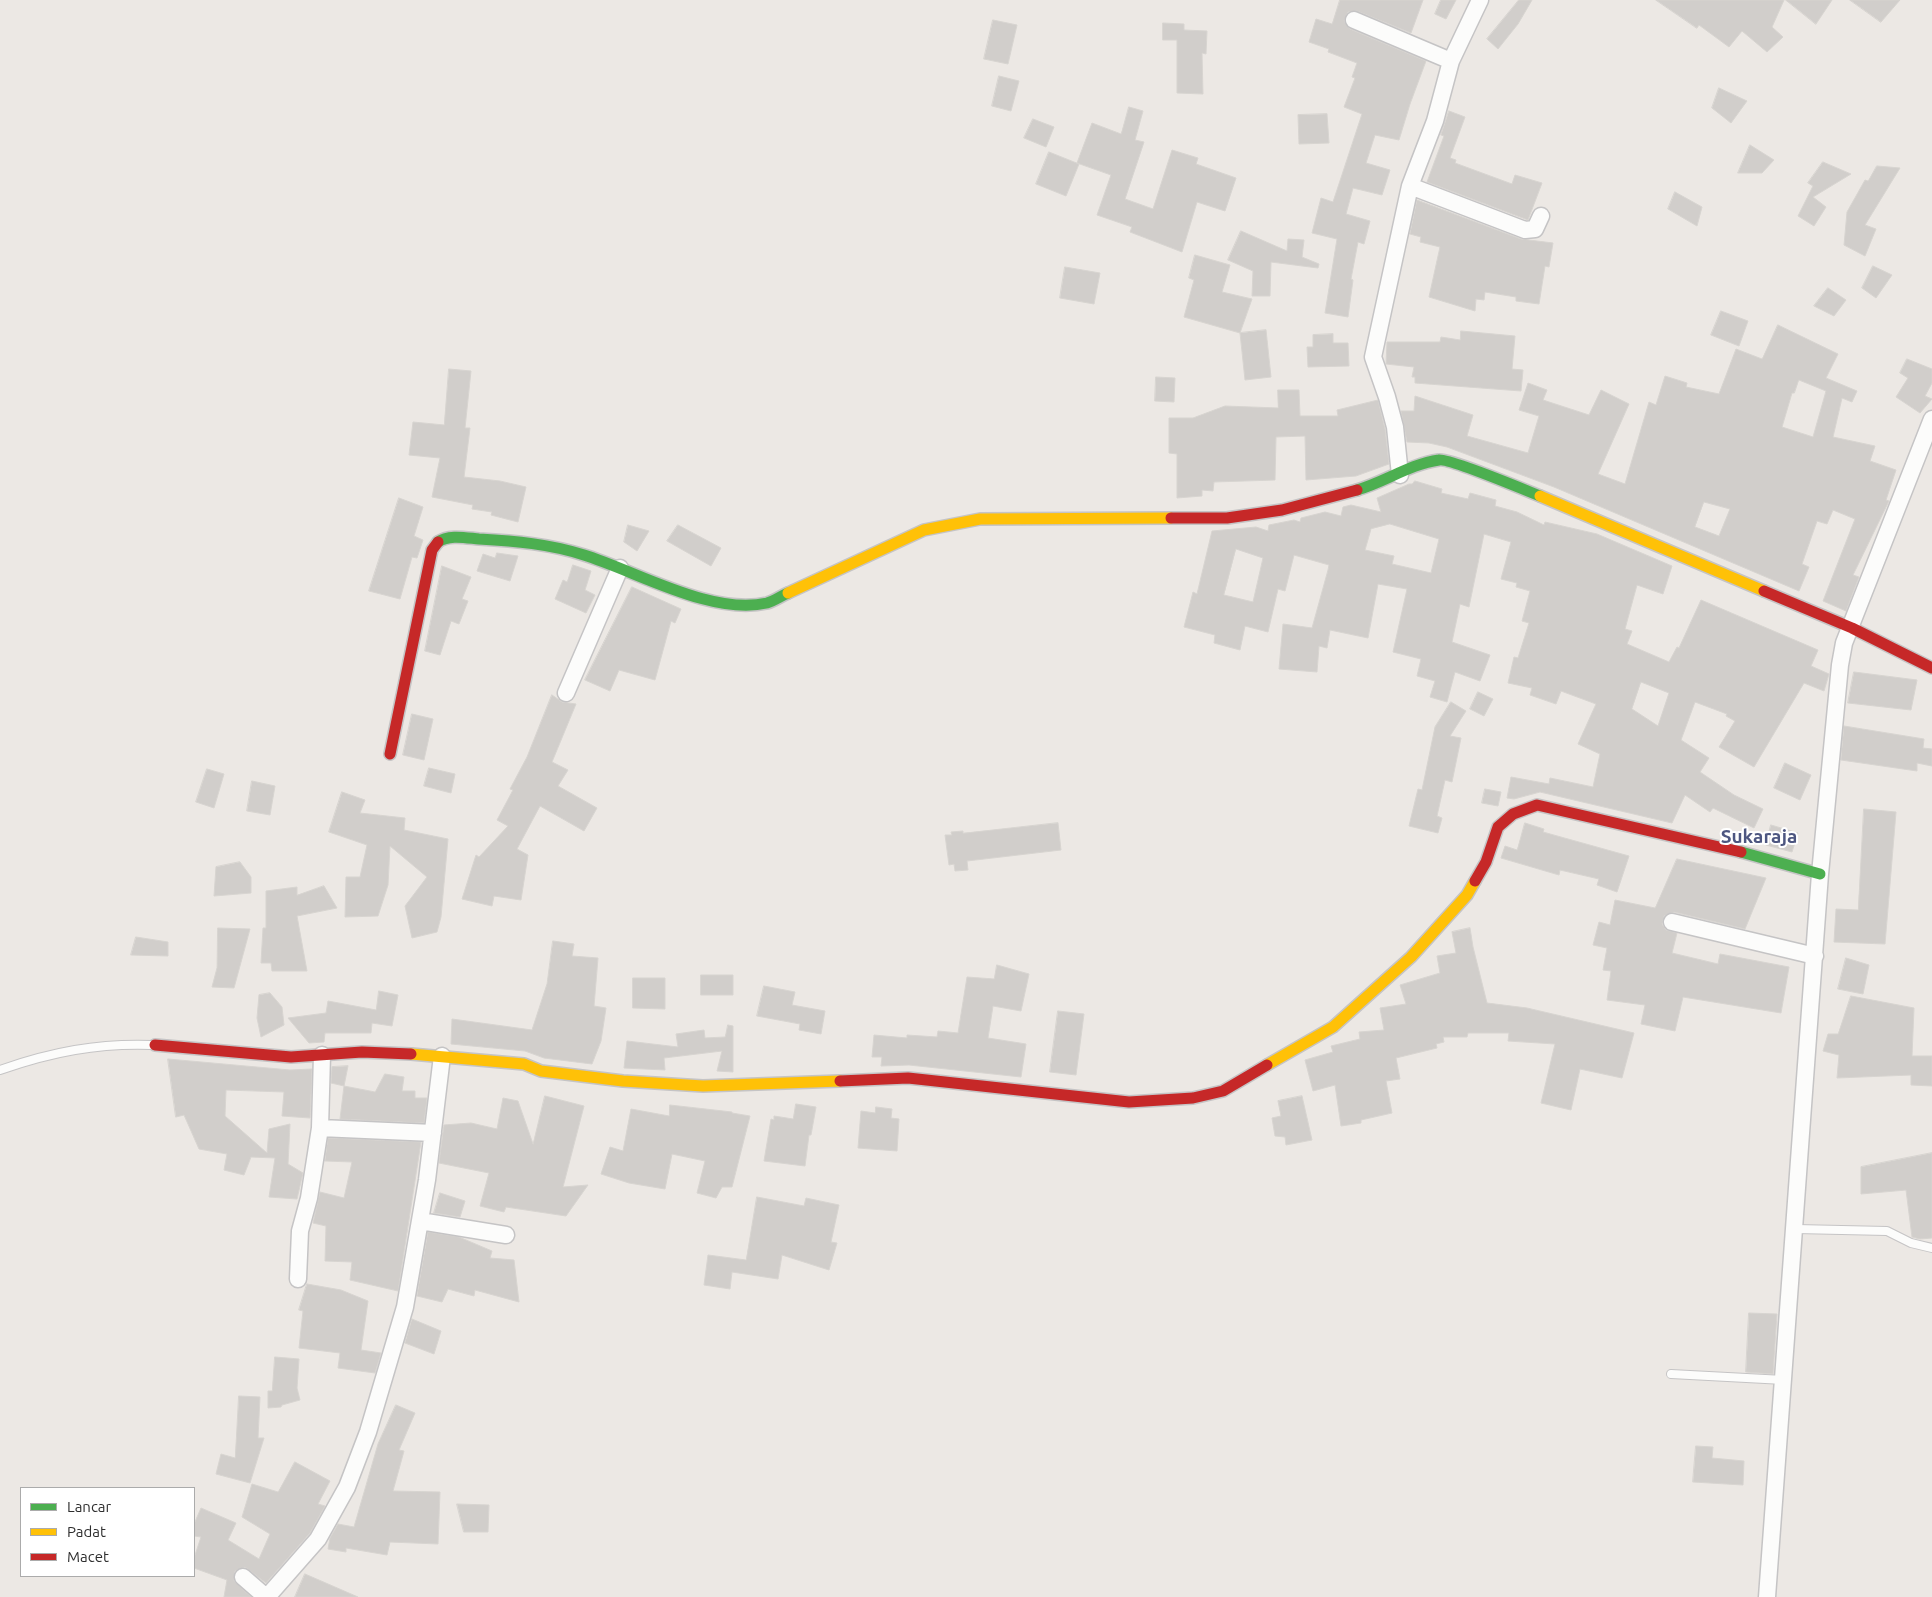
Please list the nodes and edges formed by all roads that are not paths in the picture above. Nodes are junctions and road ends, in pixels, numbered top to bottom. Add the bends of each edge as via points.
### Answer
1 (1480, 0) edge
2 (1354, 20) dead end
3 (1451, 61) junction
4 (1410, 186) junction
5 (1541, 216) dead end
6 (1932, 419) edge
7 (1400, 475) junction
8 (620, 568) junction
9 (1852, 628) junction
10 (1932, 668) edge
11 (566, 692) dead end
12 (390, 754) dead end
13 (1820, 874) junction
14 (1672, 922) dead end
15 (1815, 956) junction
16 (155, 1045) joint
17 (322, 1055) junction
18 (442, 1056) junction
19 (0, 1070) edge
20 (320, 1128) junction
21 (433, 1133) junction
22 (420, 1221) junction
23 (1796, 1228) junction
24 (506, 1235) dead end
25 (1932, 1248) edge
26 (298, 1279) dead end
27 (1671, 1374) dead end
28 (1784, 1380) junction
29 (243, 1577) dead end
30 (267, 1597) edge
31 (1767, 1597) edge

1 - 3 street
2 - 3 street
3 - 4 street via 1435,120
4 - 5 street via 1525,230 1535,229
4 - 7 street via 1373,357 1395,427
6 - 9 street
7 - 8 street via 1375,486 1282,510 1227,518 980,519 924,530 767,603 748,606 690,595
7 - 9 street via 1420,464 1442,459 1459,464
8 - 11 street
8 - 12 street via 560,548 453,537 440,540 432,550 421,597
9 - 10 street
9 - 13 street via 1844,643 1840,665
13 - 15 street
13 - 18 street via 1754,855 1537,805 1524,808 1498,827 1486,862 1467,895 1411,957 1333,1027 1224,1091 1193,1098 1129,1102 908,1078 703,1086 622,1081 541,1071 524,1064
14 - 15 street
15 - 23 street
16 - 17 street via 291,1056
16 - 19 lane via 87,1047
17 - 18 street via 362,1052
17 - 20 street
18 - 21 street
20 - 21 street
20 - 26 street via 309,1198 300,1231
21 - 22 street
22 - 24 street
22 - 30 street via 405,1308 368,1432 347,1487 318,1539
23 - 25 lane via 1887,1231 1911,1243
23 - 28 street
27 - 28 lane
28 - 31 street
29 - 30 street

